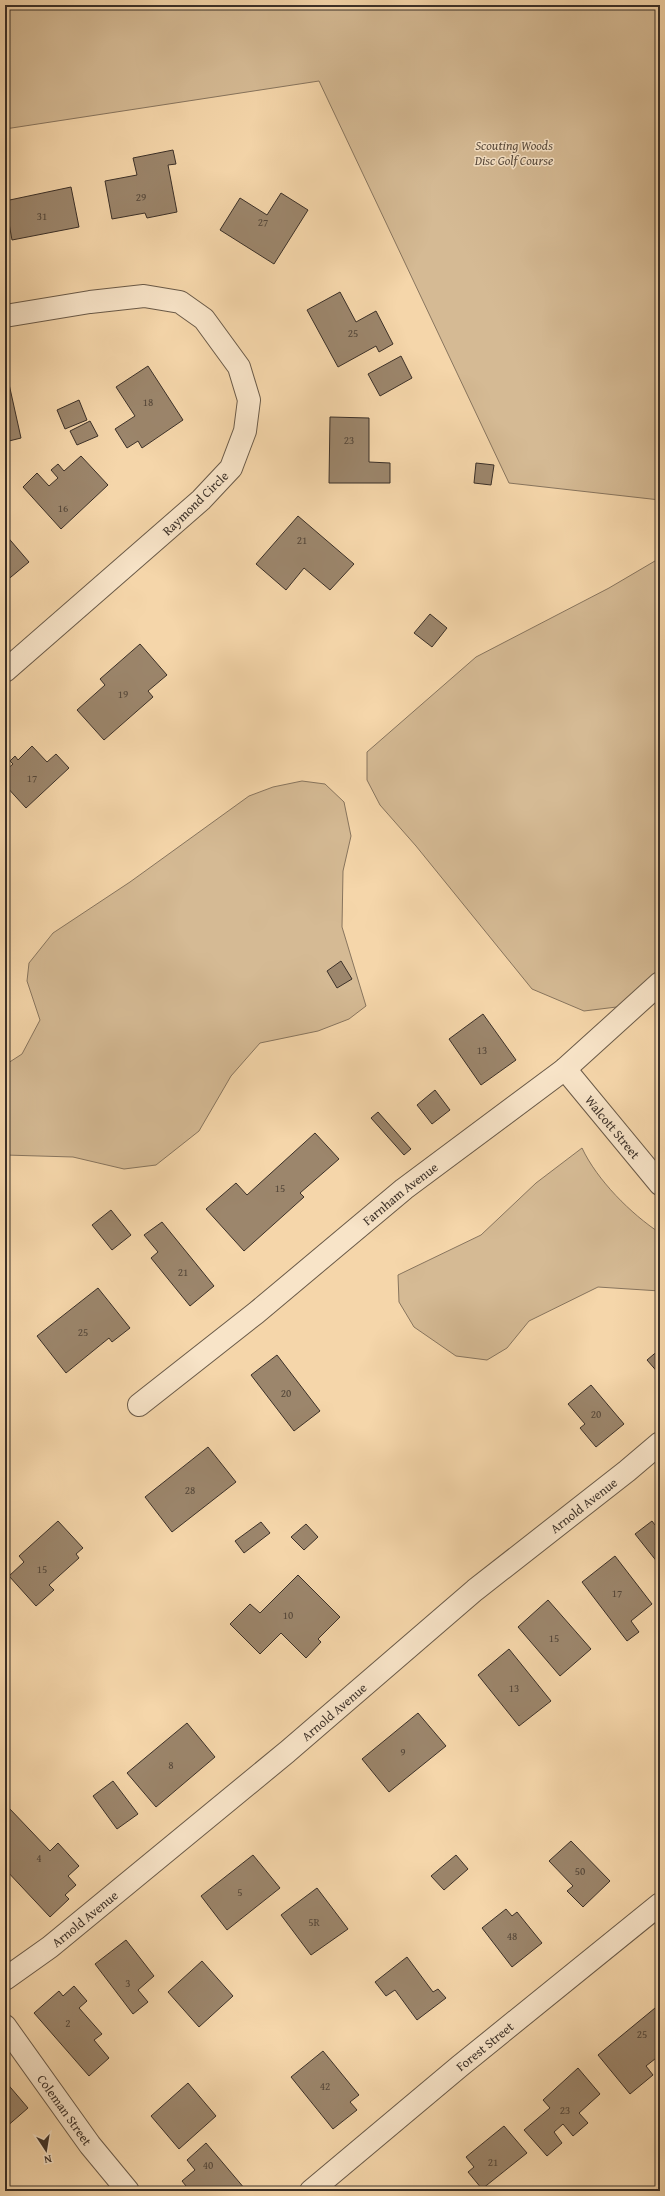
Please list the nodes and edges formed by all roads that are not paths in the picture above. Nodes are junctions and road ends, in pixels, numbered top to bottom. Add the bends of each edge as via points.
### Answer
1 (5, 316) edge
2 (5, 670) edge
3 (660, 983) edge
4 (565, 1069) junction
5 (660, 1184) edge
6 (139, 1405) dead end
7 (660, 1442) edge
8 (660, 1904) edge
9 (5, 1979) edge
10 (5, 2026) edge
11 (128, 2191) edge
12 (311, 2191) edge

1 - 2 street, Raymond Circle via 144,296 180,302 204,319 239,366 249,400 245,431 231,468 201,500
3 - 4 street, Farnham Avenue
4 - 5 street, Walcott Street
4 - 6 street, Farnham Avenue via 404,1189 256,1313
7 - 9 street, Arnold Avenue via 627,1471 475,1590 287,1752 50,1947
8 - 12 street, Forest Street
10 - 11 street, Coleman Street via 90,2145

